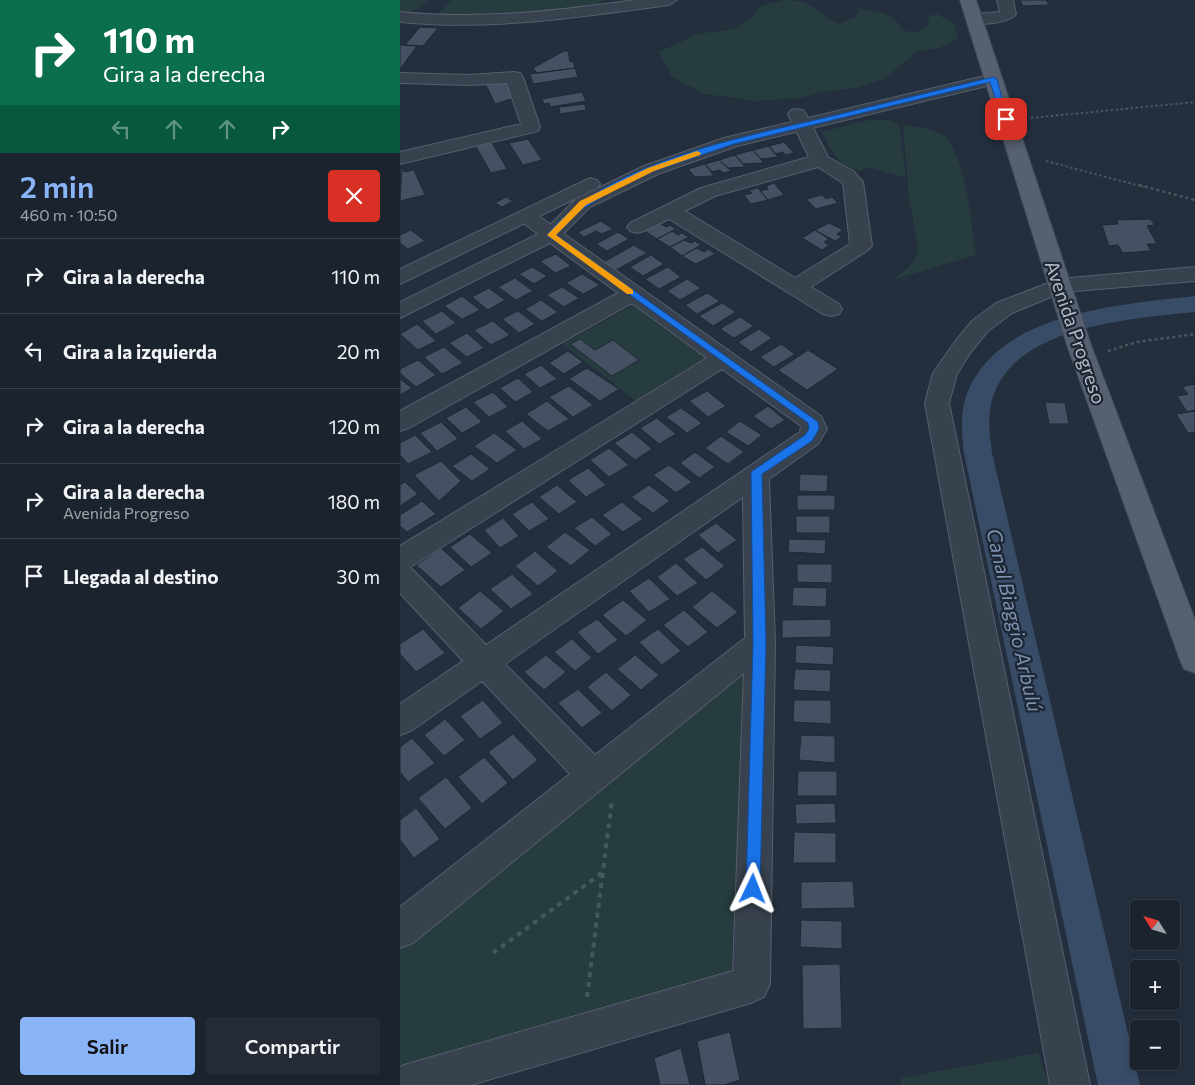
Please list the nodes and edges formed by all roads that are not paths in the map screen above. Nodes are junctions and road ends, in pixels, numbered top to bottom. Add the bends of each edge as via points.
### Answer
1 (668, 0) edge
2 (1005, 0) edge
3 (619, 3) edge
4 (968, 5) edge
5 (432, 6) dead end
6 (400, 17) edge
7 (418, 19) junction
8 (991, 73) junction
9 (408, 86) edge
10 (800, 119) junction
11 (400, 158) edge
12 (820, 160) junction
13 (600, 186) junction
14 (670, 211) junction
15 (526, 216) junction
16 (637, 227) dead end
17 (551, 235) junction
18 (1195, 274) edge
19 (400, 277) edge
20 (796, 287) junction
21 (1062, 293) junction
22 (632, 294) junction
23 (831, 309) dead end
24 (400, 311) edge
25 (723, 358) junction
26 (400, 422) edge
27 (756, 472) junction
28 (400, 560) edge
29 (400, 575) edge
30 (760, 643) junction
31 (1195, 660) edge
32 (483, 664) junction
33 (400, 721) edge
34 (605, 766) junction
35 (400, 930) edge
36 (404, 1085) edge
37 (1070, 1085) edge

1 - 3 street
2 - 4 street via 1008,14 1000,17
3 - 7 street via 512,20
4 - 8 main road, Avenida Progreso
5 - 7 street
6 - 7 street
8 - 10 street
8 - 21 main road, Avenida Progreso
9 - 11 street via 514,77 531,127
10 - 12 street
10 - 13 street
12 - 14 street via 708,192
12 - 20 street via 852,182 861,246
13 - 15 street
13 - 17 street
14 - 16 street
14 - 20 street
15 - 17 street
15 - 19 street
17 - 22 street
17 - 24 street
18 - 21 street
20 - 23 street
21 - 31 main road, Avenida Progreso
21 - 37 street via 1004,308 980,326 945,373 937,403
22 - 25 street
22 - 26 street
25 - 27 street via 812,422 814,429 809,438
25 - 28 street
27 - 30 street
27 - 32 street
29 - 32 street
30 - 34 street
30 - 36 street via 751,984
32 - 33 street
32 - 34 street
34 - 35 street

